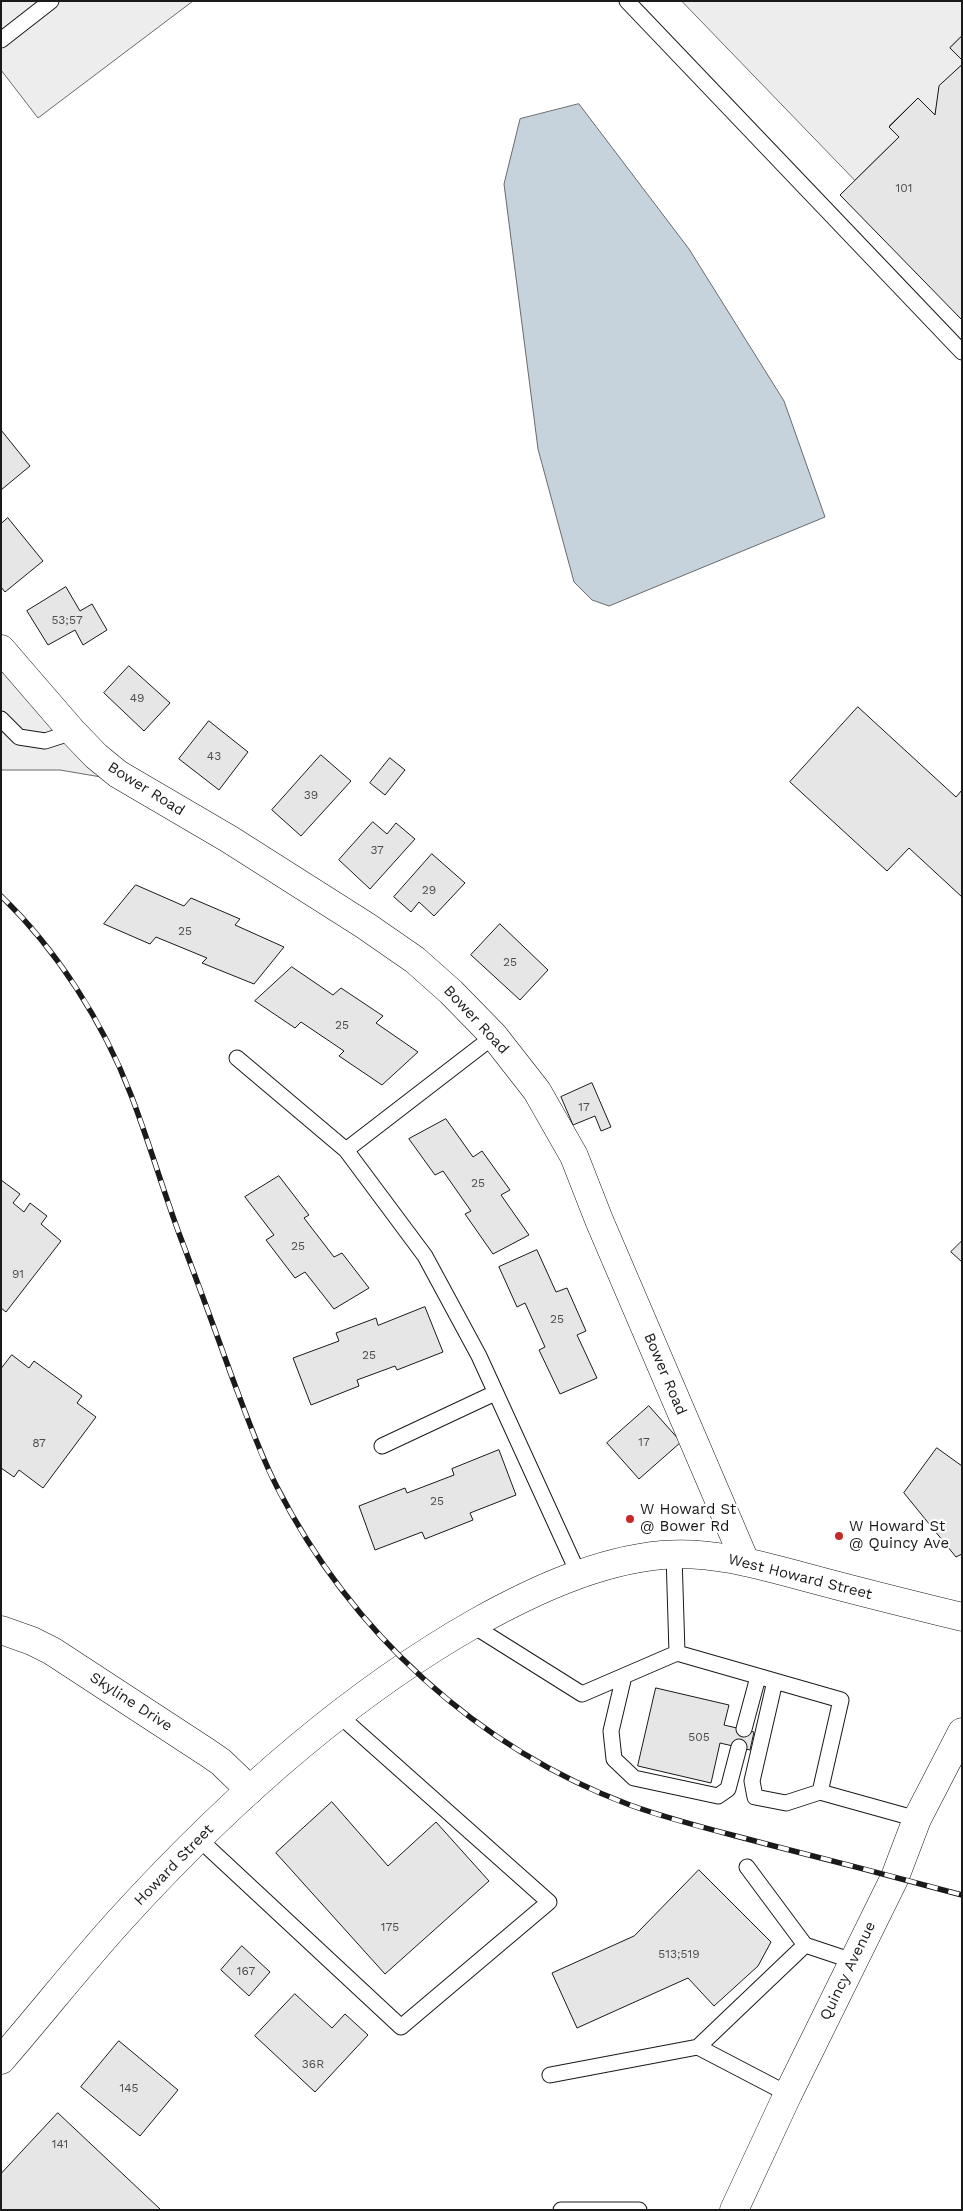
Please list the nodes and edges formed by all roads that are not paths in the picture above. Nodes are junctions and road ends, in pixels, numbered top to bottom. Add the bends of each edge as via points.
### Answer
1 (51, 1) edge
2 (627, 1) edge
3 (1, 40) edge
4 (962, 352) edge
5 (1, 649) edge
6 (1, 719) edge
7 (73, 732) junction
8 (494, 1036) junction
9 (236, 1058) dead end
10 (346, 1150) junction
11 (495, 1393) junction
12 (382, 1446) dead end
13 (674, 1555) junction
14 (745, 1561) junction
15 (579, 1575) junction
16 (962, 1617) edge
17 (472, 1625) junction
18 (1, 1630) edge
19 (677, 1653) junction
20 (624, 1676) junction
21 (758, 1677) junction
22 (775, 1681) junction
23 (370, 1693) joint
24 (340, 1716) junction
25 (744, 1730) dead end
26 (962, 1732) edge
27 (739, 1747) dead end
28 (731, 1776) junction
29 (752, 1781) junction
30 (250, 1790) junction
31 (820, 1792) junction
32 (918, 1819) junction
33 (199, 1839) junction
34 (747, 1867) dead end
35 (805, 1946) junction
36 (853, 1961) junction
37 (698, 2047) junction
38 (1, 2060) edge
39 (550, 2075) dead end
40 (788, 2094) junction
41 (584, 2209) edge
42 (560, 2210) edge
43 (639, 2210) edge
44 (734, 2210) edge

1 - 3 lane
2 - 4 lane
5 - 7 street, Bower Road
6 - 7 lane via 19,737 45,741
7 - 8 street, Bower Road via 118,774 229,839 415,960
8 - 10 lane
8 - 14 street, Bower Road via 537,1091 574,1156
9 - 10 lane
10 - 11 lane via 425,1256 479,1356
11 - 12 lane
11 - 15 lane
13 - 14 street, West Howard Street
13 - 15 street, West Howard Street via 639,1559
13 - 19 lane
14 - 16 street, West Howard Street
15 - 17 street, West Howard Street
17 - 20 lane via 582,1694
17 - 23 street, West Howard Street
18 - 30 street, Skyline Drive via 52,1651 221,1762
19 - 20 lane
19 - 21 lane
20 - 28 lane via 611,1731 614,1758 634,1778 718,1796 728,1789
21 - 22 lane
21 - 25 lane
22 - 29 lane
22 - 31 lane via 841,1700
23 - 24 street, Howard Street
24 - 30 street, Howard Street
24 - 33 lane via 549,1902 401,2027
26 - 32 street, Quincy Avenue
27 - 28 lane
28 - 29 lane
29 - 31 lane via 755,1797 786,1803
30 - 33 street, Howard Street
31 - 32 lane
32 - 36 street, Quincy Avenue via 895,1877
33 - 38 street, Howard Street via 122,1918
34 - 35 lane
35 - 36 lane
35 - 37 lane
36 - 40 street, Quincy Avenue
37 - 39 lane
37 - 40 lane
40 - 44 street, Quincy Avenue
41 - 42 lane
41 - 43 lane

